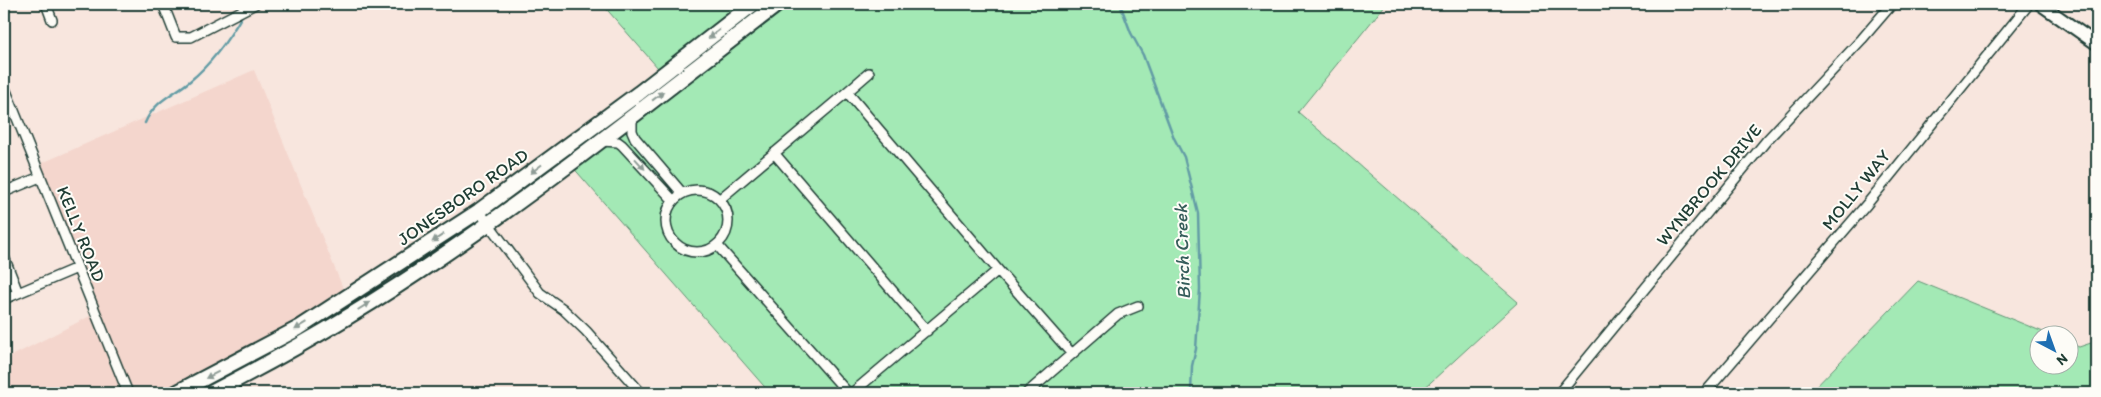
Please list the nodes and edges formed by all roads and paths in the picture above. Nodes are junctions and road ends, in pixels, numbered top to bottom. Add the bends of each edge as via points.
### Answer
1 (46, 4) edge
2 (163, 4) edge
3 (255, 4) edge
4 (753, 4) edge
5 (778, 4) edge
6 (1892, 4) edge
7 (2029, 4) edge
8 (2040, 4) edge
9 (52, 20) dead end
10 (2097, 44) edge
11 (870, 73) dead end
12 (4, 86) edge
13 (847, 92) junction
14 (632, 116) junction
15 (601, 140) junction
16 (774, 153) junction
17 (40, 177) junction
18 (4, 192) edge
19 (682, 193) junction
20 (720, 199) junction
21 (673, 200) junction
22 (479, 211) junction
23 (488, 224) junction
24 (717, 244) junction
25 (4, 257) edge
26 (77, 268) junction
27 (998, 270) junction
28 (18, 293) junction
29 (4, 299) edge
30 (1138, 306) dead end
31 (927, 331) junction
32 (1072, 354) junction
33 (234, 388) edge
34 (128, 393) edge
35 (176, 393) edge
36 (212, 393) edge
37 (641, 393) edge
38 (850, 393) edge
39 (1027, 393) edge
40 (1559, 393) edge
41 (1705, 393) edge

1 - 9 street
2 - 3 street via 176,37 191,36
4 -> 22 main road, JONESBORO ROAD
14 -> 5 main road, JONESBORO ROAD
6 - 40 street, WYNBROOK DRIVE via 1767,140
7 - 41 street, MOLLY WAY via 1867,204
8 - 10 street
11 - 13 street
12 - 17 street, KELLY ROAD
13 - 16 street
13 - 27 street
14 - 15 main road, JONESBORO ROAD
14 - 19 street via 635,138
15 -> 21 street via 622,144
15 - 23 main road, JONESBORO ROAD
16 - 20 street
16 - 31 street
17 - 18 street
17 - 26 street, KELLY ROAD
19 - 20 street via 698,189
19 - 21 street
20 - 24 street via 726,207 728,227
21 - 24 street via 667,214 667,230 672,239 688,251 708,250
22 - 23 street
22 -> 35 main road, JONESBORO ROAD via 299,328
33 -> 23 main road, JONESBORO ROAD
23 - 37 street via 540,293 586,331
24 - 38 street
25 - 28 street
26 - 28 street
26 - 34 street, KELLY ROAD
27 - 31 street
27 - 32 street
28 - 29 street
30 - 32 street via 1118,314
31 - 38 street
32 - 39 street
33 - 36 main road, JONESBORO ROAD

